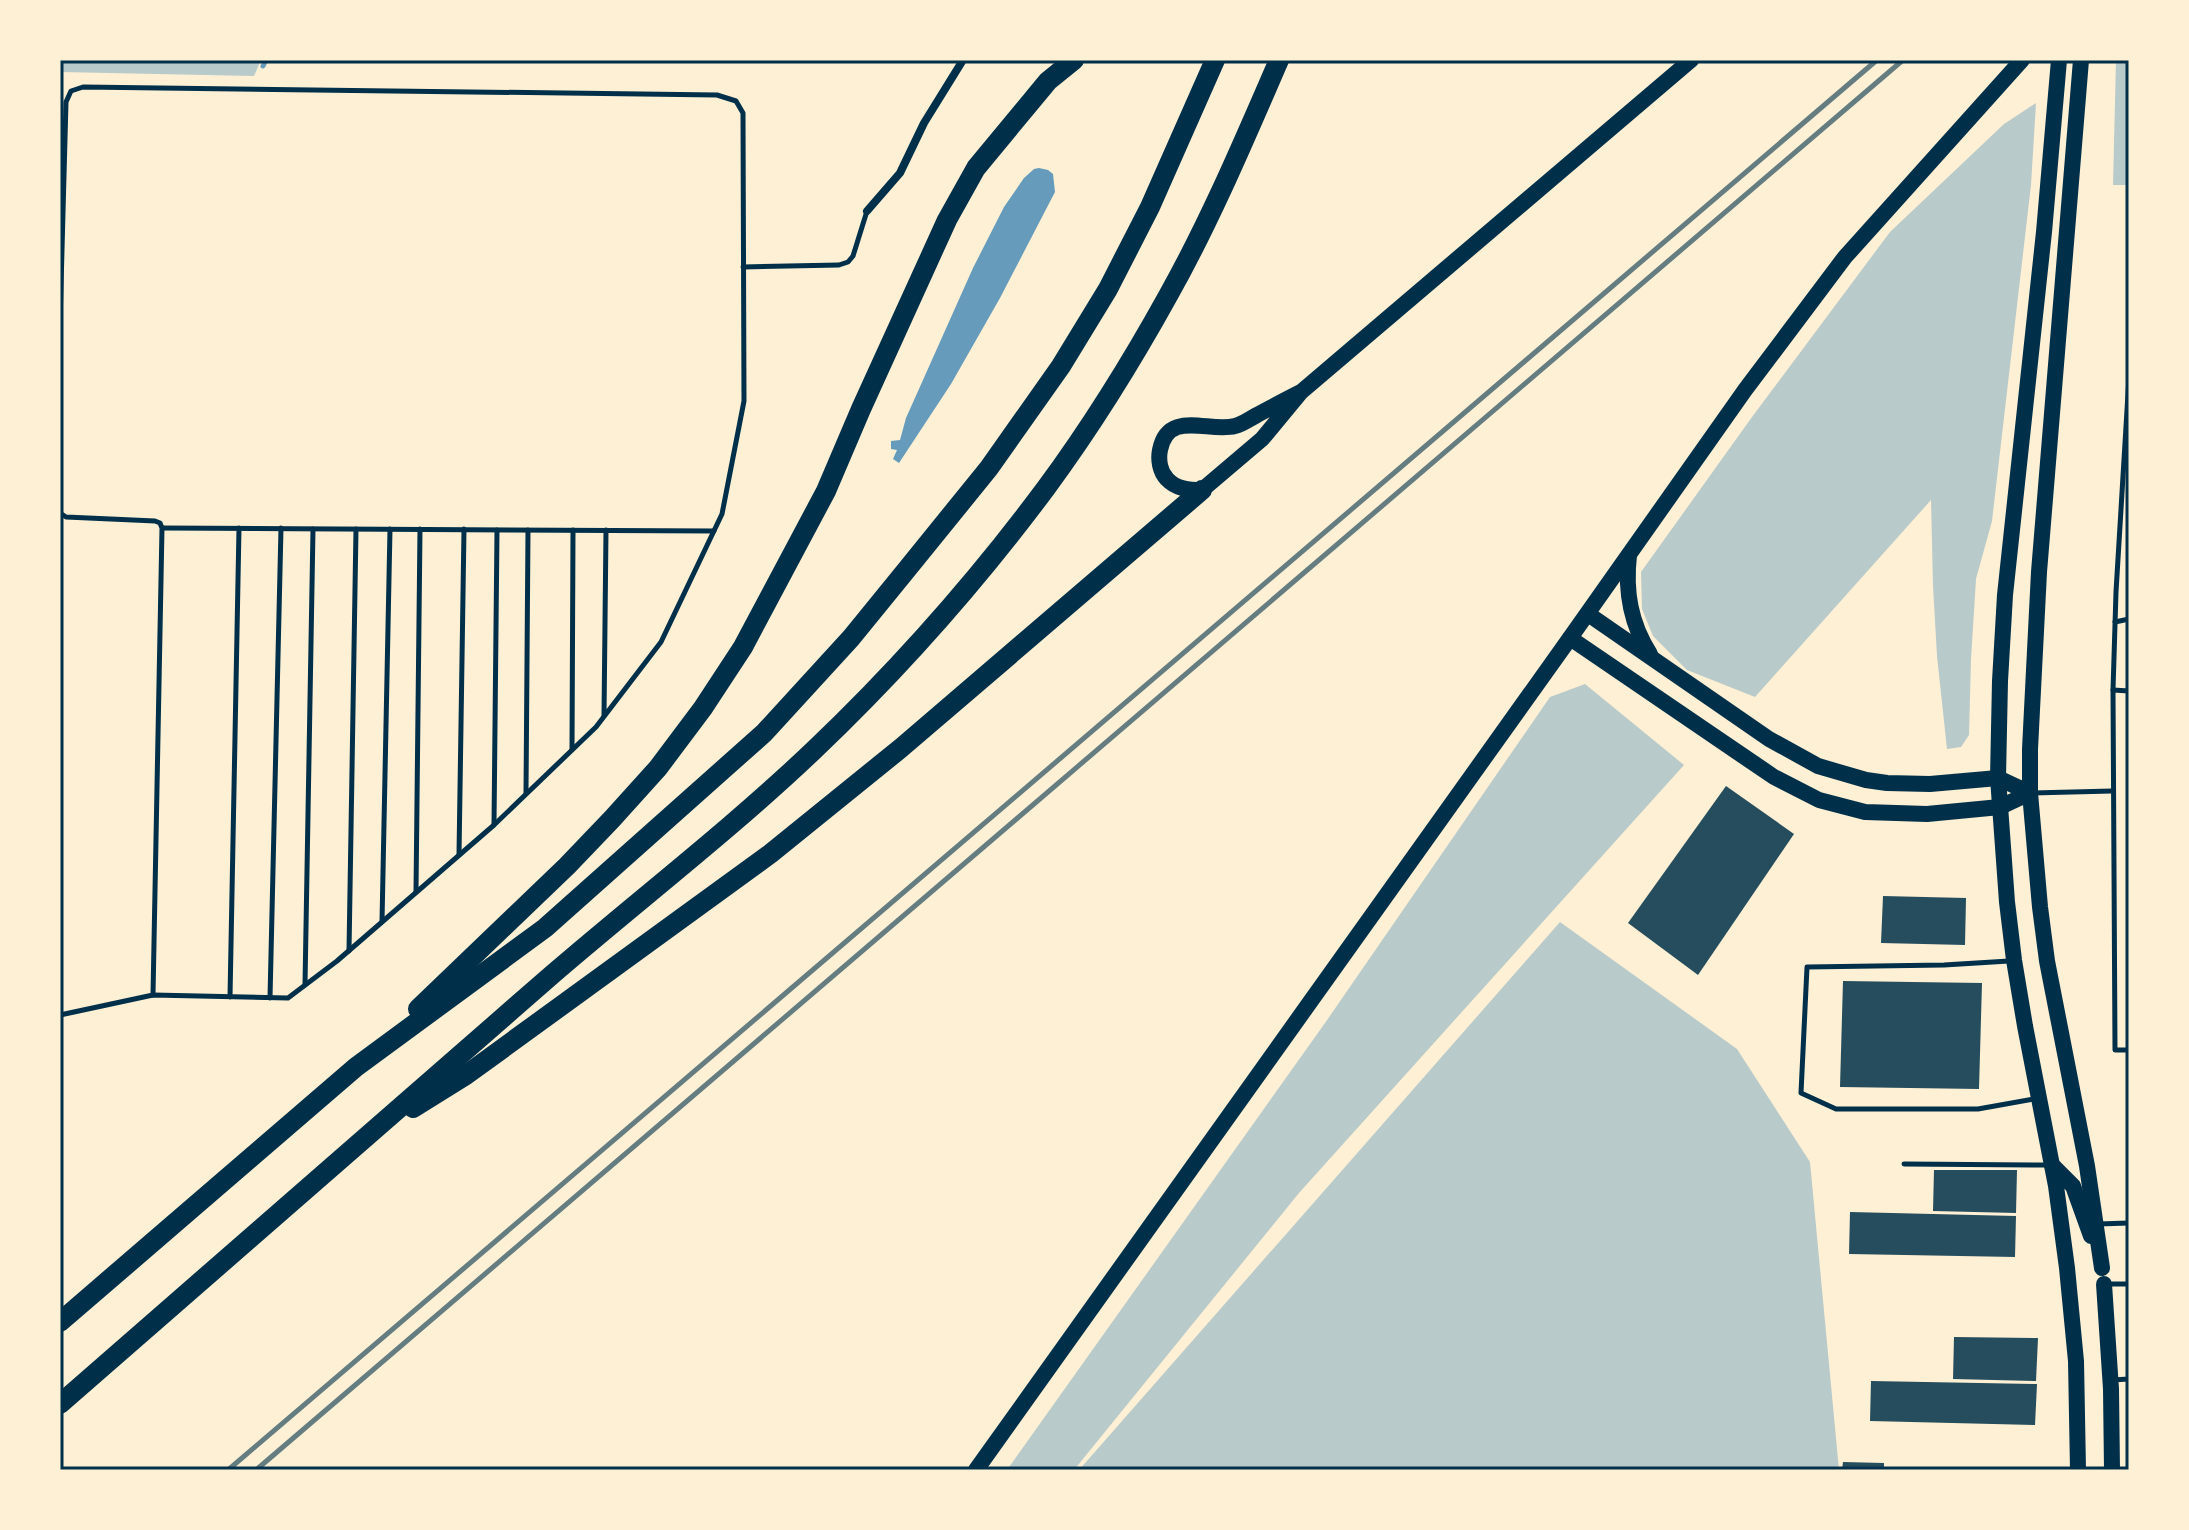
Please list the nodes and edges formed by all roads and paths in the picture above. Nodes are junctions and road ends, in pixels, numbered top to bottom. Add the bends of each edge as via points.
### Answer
1 (963, 60) edge
2 (1074, 60) edge
3 (1215, 60) edge
4 (1279, 60) edge
5 (1691, 60) edge
6 (2022, 60) edge
7 (2059, 60) edge
8 (2081, 60) edge
9 (867, 211) joint
10 (743, 267) junction
11 (60, 324) edge
12 (2129, 377) edge
13 (1301, 392) junction
14 (1202, 490) junction
15 (60, 513) edge
16 (162, 528) junction
17 (239, 528) junction
18 (281, 528) junction
19 (313, 529) junction
20 (356, 529) junction
21 (390, 529) junction
22 (420, 529) junction
23 (464, 529) junction
24 (497, 530) junction
25 (528, 530) junction
26 (573, 530) junction
27 (606, 530) junction
28 (714, 531) junction
29 (1629, 552) junction
30 (1588, 614) junction
31 (2129, 619) edge
32 (2115, 622) junction
33 (1570, 638) junction
34 (1655, 662) junction
35 (2113, 690) junction
36 (2129, 691) edge
37 (604, 716) junction
38 (572, 750) junction
39 (1998, 778) junction
40 (2112, 791) junction
41 (2030, 793) junction
42 (526, 794) junction
43 (2000, 807) junction
44 (494, 825) junction
45 (459, 855) junction
46 (416, 893) junction
47 (382, 922) junction
48 (349, 951) junction
49 (2014, 960) junction
50 (305, 985) junction
51 (153, 995) junction
52 (230, 997) junction
53 (270, 998) junction
54 (60, 1015) edge
55 (2129, 1050) edge
56 (356, 1067) junction
57 (2039, 1098) junction
58 (359, 1141) junction
59 (1904, 1164) dead end
60 (2052, 1165) junction
61 (2129, 1223) edge
62 (2097, 1224) junction
63 (2103, 1276) junction
64 (2129, 1284) edge
65 (60, 1322) edge
66 (2129, 1379) edge
67 (2111, 1380) junction
68 (60, 1404) edge
69 (976, 1470) edge
70 (2078, 1470) edge
71 (2112, 1470) edge

1 - 9 street via 900,173
2 - 56 highway via 1048,81 976,168 947,220 826,491 743,647 703,708 658,768 567,866
3 - 56 highway via 1150,207 1061,366 989,468 851,638 764,733 545,928
4 - 58 highway via 1171,291 1111,392 970,585 812,752
5 - 13 main road
6 - 29 main road via 1845,257
7 - 39 main road via 2005,595
8 - 41 main road via 2039,572
9 - 10 lane via 848,262
10 - 11 lane via 743,113 736,101 717,95 83,87 71,91 66,102
10 - 28 lane via 744,401
12 - 32 lane
13 - 14 main road via 1262,439
13 - 14 main road via 1235,426 1185,425 1170,431 1159,452 1163,474 1182,488
14 - 58 highway via 770,854 466,1075
15 - 16 lane via 155,521
16 - 17 lane
16 - 51 lane
17 - 18 lane
17 - 52 lane
18 - 19 lane
18 - 53 lane
19 - 20 lane
19 - 50 lane
20 - 21 lane
20 - 48 lane
21 - 22 lane
21 - 47 lane
22 - 23 lane
22 - 46 lane
23 - 24 lane
23 - 45 lane
24 - 25 lane
24 - 44 lane
25 - 26 lane
25 - 42 lane
26 - 27 lane
26 - 38 lane
27 - 28 lane
27 - 37 lane
28 - 37 lane via 661,642
29 - 30 main road
29 - 34 main road via 1630,607
30 - 33 main road
30 - 34 main road
31 - 32 lane
32 - 35 lane
33 - 43 main road via 1774,777 1819,800 1887,814
33 - 69 main road
34 - 39 main road via 1793,754 1839,774 1908,784
35 - 36 lane
35 - 40 lane
37 - 38 lane
38 - 42 lane
39 - 41 main road
39 - 43 main road
40 - 41 lane
40 - 55 lane via 2115,1050
41 - 43 main road
41 - 62 main road via 2047,961
42 - 44 lane
43 - 49 main road
44 - 45 lane
45 - 46 lane
46 - 47 lane
47 - 48 lane
48 - 50 lane
49 - 57 main road
49 - 57 lane via 1807,967 1801,1093 1836,1109 1978,1109
50 - 53 lane via 288,998
51 - 52 lane
51 - 54 lane
52 - 53 lane
56 - 65 highway
57 - 60 main road
58 - 68 highway
59 - 60 lane
60 - 63 main road via 2073,1186
60 - 70 main road via 2073,1321
61 - 62 lane
62 - 63 main road
63 - 64 lane
63 - 67 main road
66 - 67 lane
67 - 71 main road

